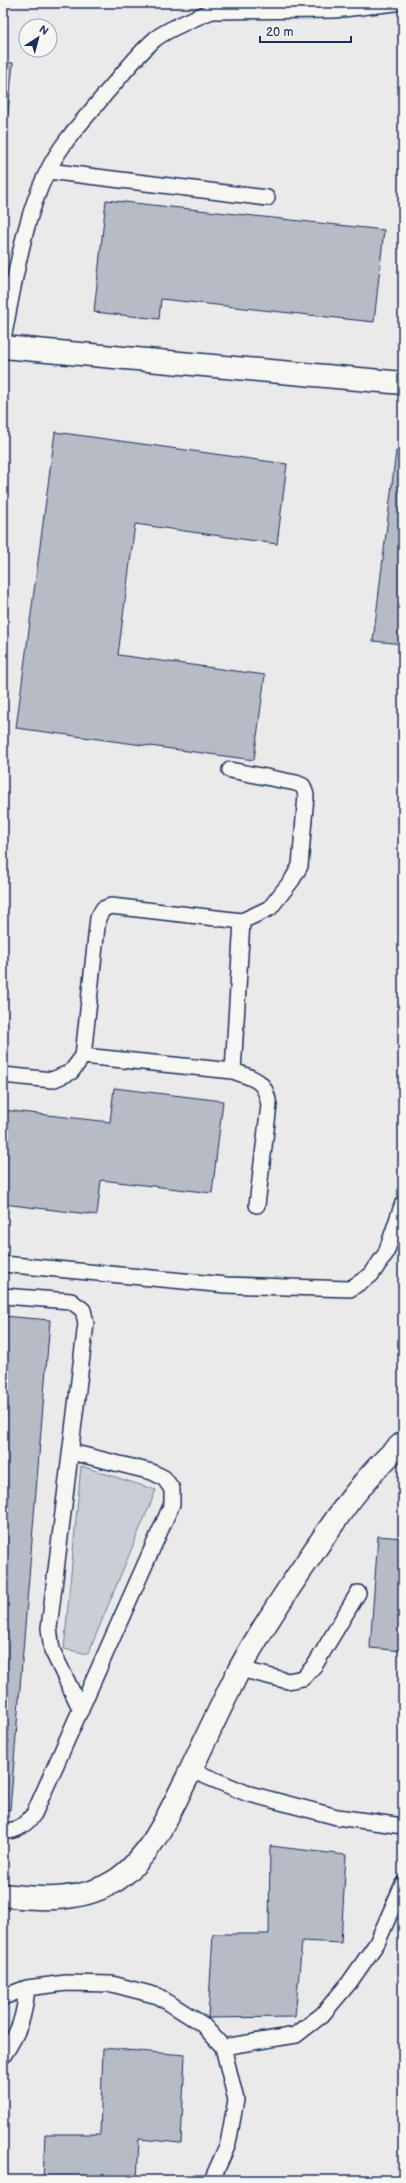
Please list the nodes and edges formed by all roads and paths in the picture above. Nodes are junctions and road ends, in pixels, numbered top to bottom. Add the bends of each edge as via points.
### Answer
1 (395, 3) edge
2 (48, 171) junction
3 (267, 198) dead end
4 (3, 339) edge
5 (3, 347) edge
6 (403, 383) edge
7 (230, 770) dead end
8 (242, 922) junction
9 (83, 1056) junction
10 (233, 1071) junction
11 (3, 1075) edge
12 (403, 1203) edge
13 (257, 1205) dead end
14 (3, 1264) edge
15 (3, 1296) edge
16 (403, 1443) edge
17 (71, 1452) junction
18 (358, 1593) dead end
19 (240, 1669) junction
20 (81, 1710) junction
21 (191, 1770) junction
22 (403, 1826) edge
23 (3, 1831) edge
24 (403, 1884) edge
25 (3, 1895) edge
26 (27, 1988) junction
27 (3, 1997) edge
28 (223, 2047) junction
29 (3, 2056) edge
30 (212, 2180) edge

1 - 2 lane via 334,10 212,11 193,18 156,38 127,68 62,147
2 - 3 lane
2 - 4 lane via 36,199 20,255
5 - 6 street
7 - 8 lane via 296,782 303,786 306,795 300,866 270,908
8 - 9 lane via 111,906 103,909 98,918
8 - 10 lane
9 - 10 lane
9 - 11 lane via 71,1072 52,1080
10 - 13 lane via 260,1082 267,1091 268,1104
12 - 14 lane via 386,1253 371,1275 350,1288 226,1285
15 - 17 lane via 71,1301 83,1310 86,1323
16 - 19 street via 380,1462 348,1501 277,1605
17 - 20 lane via 49,1628 52,1650
17 - 20 lane via 152,1472 164,1478 172,1489 172,1504
18 - 19 lane via 315,1665 303,1678 288,1681
19 - 21 street
20 - 23 lane via 34,1814 24,1825
21 - 22 lane via 246,1793 337,1817
21 - 25 street via 162,1829 142,1856 119,1878 91,1893 64,1898
24 - 28 lane via 377,1943 350,1982 322,2015 296,2035
26 - 27 lane
26 - 28 lane via 66,1983 112,1984 158,1996 202,2024
26 - 29 lane via 24,2014 17,2035
28 - 30 lane via 236,2100 228,2144

